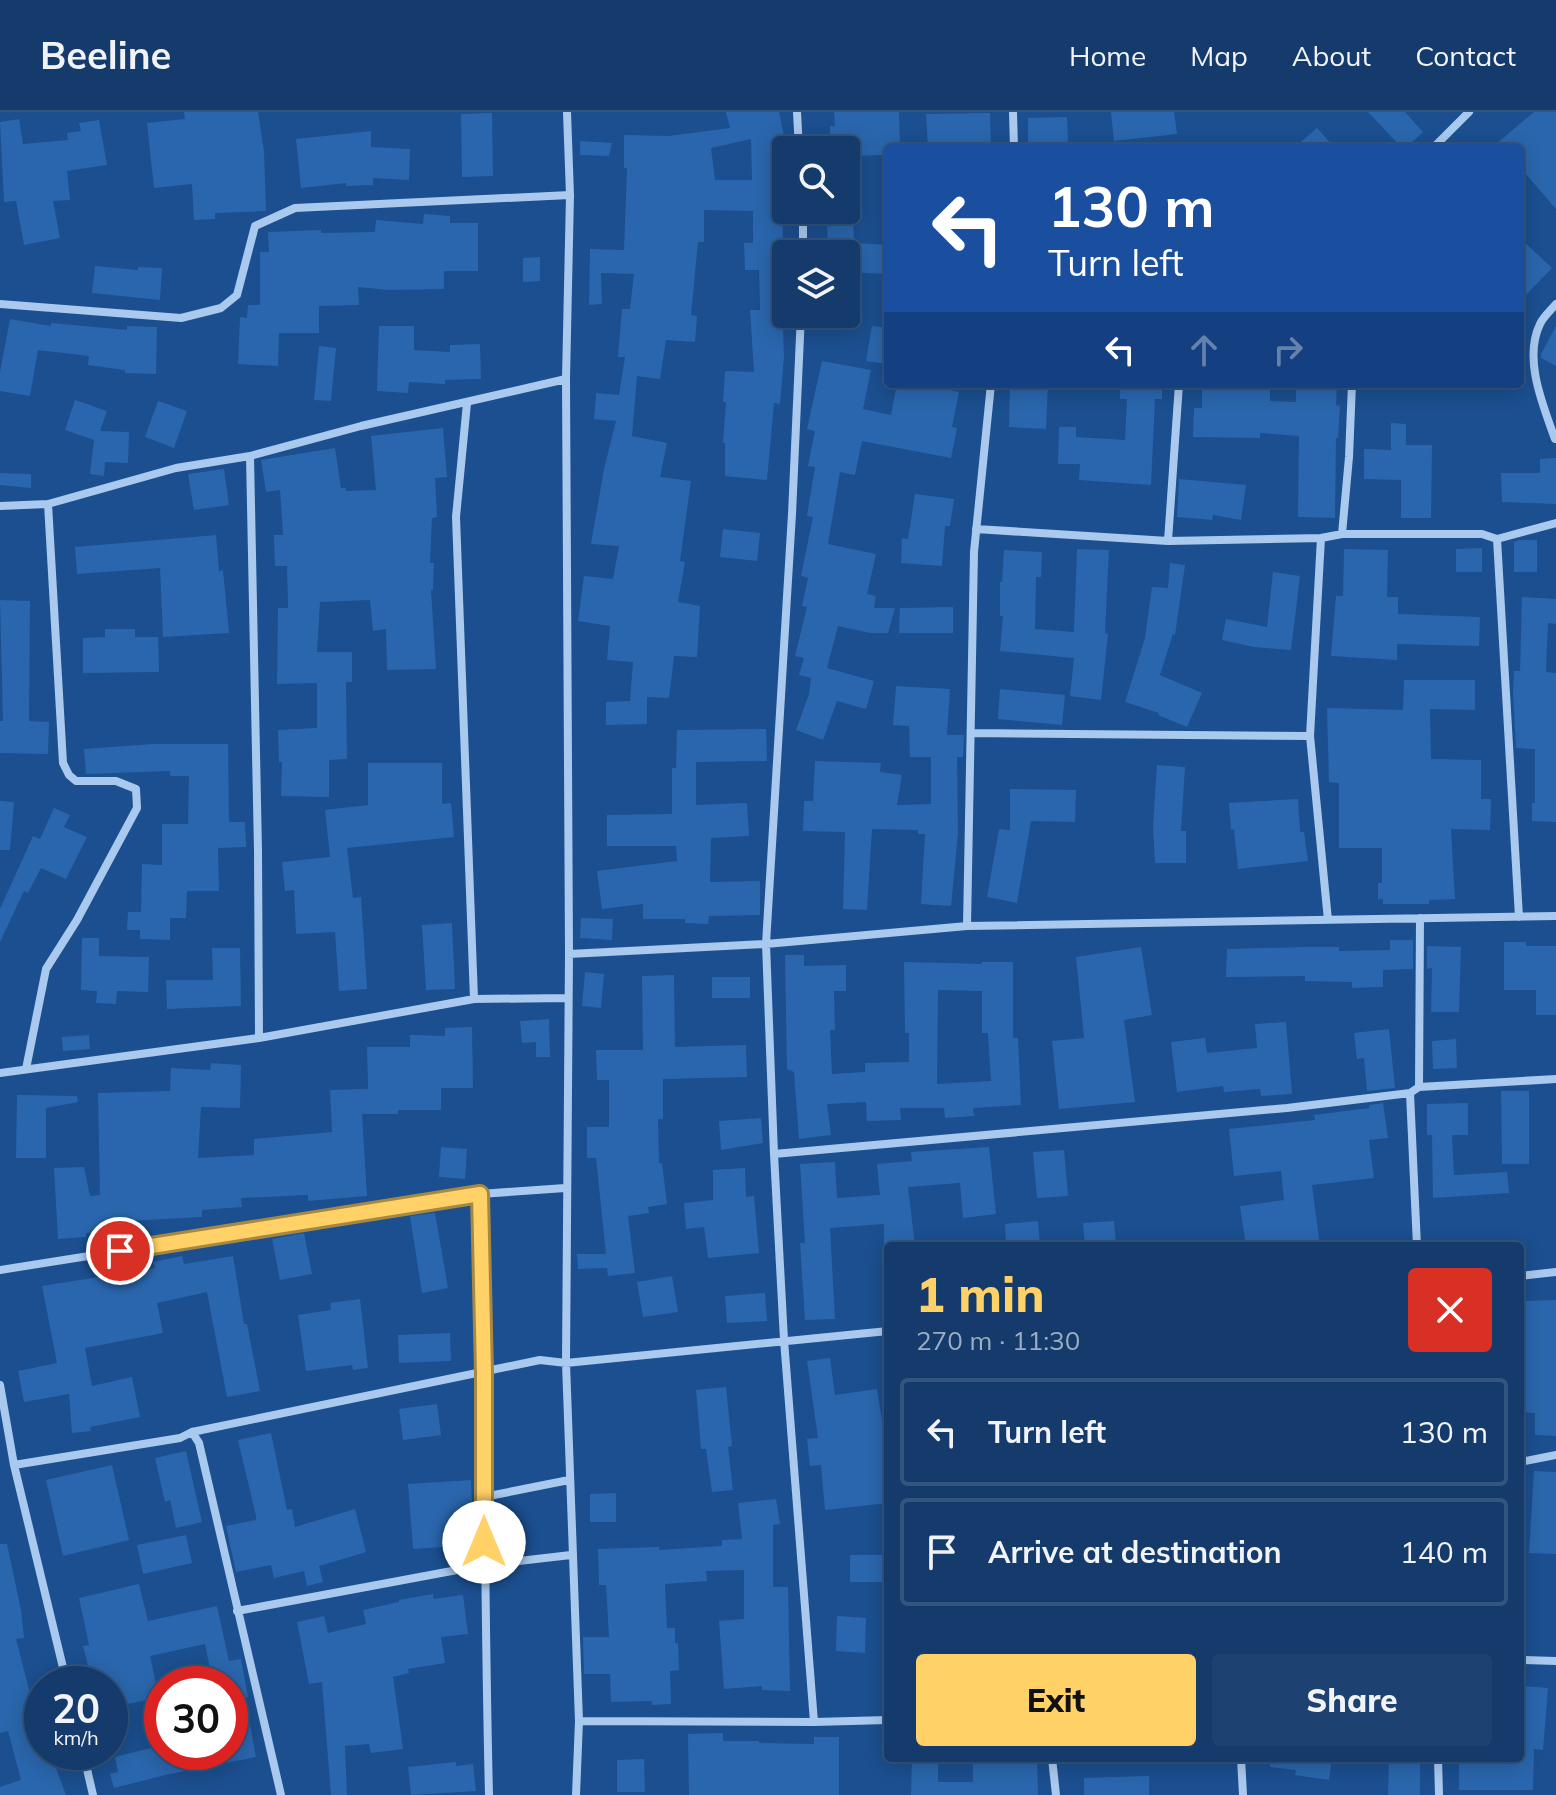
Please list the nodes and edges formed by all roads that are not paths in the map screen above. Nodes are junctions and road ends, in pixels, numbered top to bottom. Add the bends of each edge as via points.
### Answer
1 (567, 112) edge
2 (797, 112) edge
3 (1013, 112) edge
4 (1469, 112) edge
5 (798, 136) edge
6 (1014, 144) edge
7 (1437, 144) edge
8 (570, 195) junction
9 (0, 304) edge
10 (1556, 304) edge
11 (800, 328) edge
12 (566, 379) junction
13 (991, 388) edge
14 (1179, 388) edge
15 (1352, 388) edge
16 (467, 403) junction
17 (1555, 439) edge
18 (250, 456) junction
19 (48, 504) junction
20 (0, 506) edge
21 (1556, 523) edge
22 (976, 529) junction
23 (1342, 534) junction
24 (1321, 538) junction
25 (1497, 539) junction
26 (1168, 541) junction
27 (973, 733) junction
28 (1310, 736) junction
29 (1556, 916) edge
30 (1519, 917) junction
31 (1420, 918) junction
32 (1328, 920) junction
33 (967, 926) junction
34 (766, 944) junction
35 (569, 954) junction
36 (568, 998) junction
37 (474, 999) junction
38 (259, 1038) junction
39 (26, 1069) junction
40 (0, 1073) edge
41 (1556, 1079) edge
42 (1419, 1087) junction
43 (1410, 1093) junction
44 (774, 1154) junction
45 (565, 1188) junction
46 (480, 1194) junction
47 (1417, 1242) edge
48 (0, 1270) edge
49 (1556, 1272) edge
50 (1524, 1276) edge
51 (884, 1331) edge
52 (784, 1340) junction
53 (566, 1363) junction
54 (484, 1373) junction
55 (0, 1385) edge
56 (192, 1432) junction
57 (1556, 1455) edge
58 (1524, 1461) edge
59 (14, 1465) junction
60 (569, 1480) junction
61 (484, 1497) junction
62 (571, 1555) junction
63 (484, 1565) junction
64 (237, 1611) junction
65 (1524, 1660) edge
66 (1556, 1661) edge
67 (63, 1666) edge
68 (884, 1720) edge
69 (579, 1721) junction
70 (814, 1722) junction
71 (1052, 1762) edge
72 (1241, 1762) edge
73 (1438, 1762) edge
74 (87, 1770) edge
75 (93, 1795) edge
76 (281, 1795) edge
77 (489, 1795) edge
78 (576, 1795) edge
79 (1056, 1795) edge
80 (1243, 1795) edge
81 (1439, 1795) edge

1 - 8 street
2 - 5 street
3 - 6 street
4 - 7 street
8 - 9 street via 295,208 255,226 237,295 221,308 181,318
8 - 12 street
10 - 17 street via 1541,322 1534,346 1537,385
11 - 34 street
12 - 16 street
12 - 35 street
13 - 22 street
14 - 26 street
15 - 23 street
16 - 18 street
16 - 37 street via 456,517
18 - 19 street via 176,468
18 - 38 street
19 - 20 street
19 - 39 street via 63,763 76,781 116,781 136,789 137,808 46,969
21 - 25 street
22 - 26 street
22 - 27 street
23 - 24 street
23 - 25 street via 1482,534
24 - 26 street
24 - 28 street
25 - 30 street
27 - 28 street
27 - 33 street
28 - 32 street
29 - 30 street
30 - 31 street
31 - 32 street
31 - 42 street
32 - 33 street
33 - 34 street
34 - 35 street
34 - 44 street
35 - 36 street
36 - 37 street
36 - 45 street
37 - 38 street
38 - 39 street
39 - 40 street
41 - 42 street
42 - 43 street
43 - 44 street
43 - 47 street
44 - 52 street
45 - 46 street
45 - 53 street
46 - 48 street
46 - 54 street
49 - 50 street
51 - 52 street
52 - 53 street
52 - 70 street
53 - 54 street via 540,1360
53 - 60 street
54 - 56 street
54 - 61 street
55 - 59 street
56 - 59 street
56 - 64 street via 199,1443
57 - 58 street
59 - 67 street
60 - 61 street
60 - 62 street
61 - 63 street
62 - 63 street
62 - 69 street
63 - 64 street
63 - 77 street
64 - 76 street
65 - 66 street
68 - 70 street
69 - 70 street
69 - 78 street
71 - 79 street
72 - 80 street
73 - 81 street
74 - 75 street

